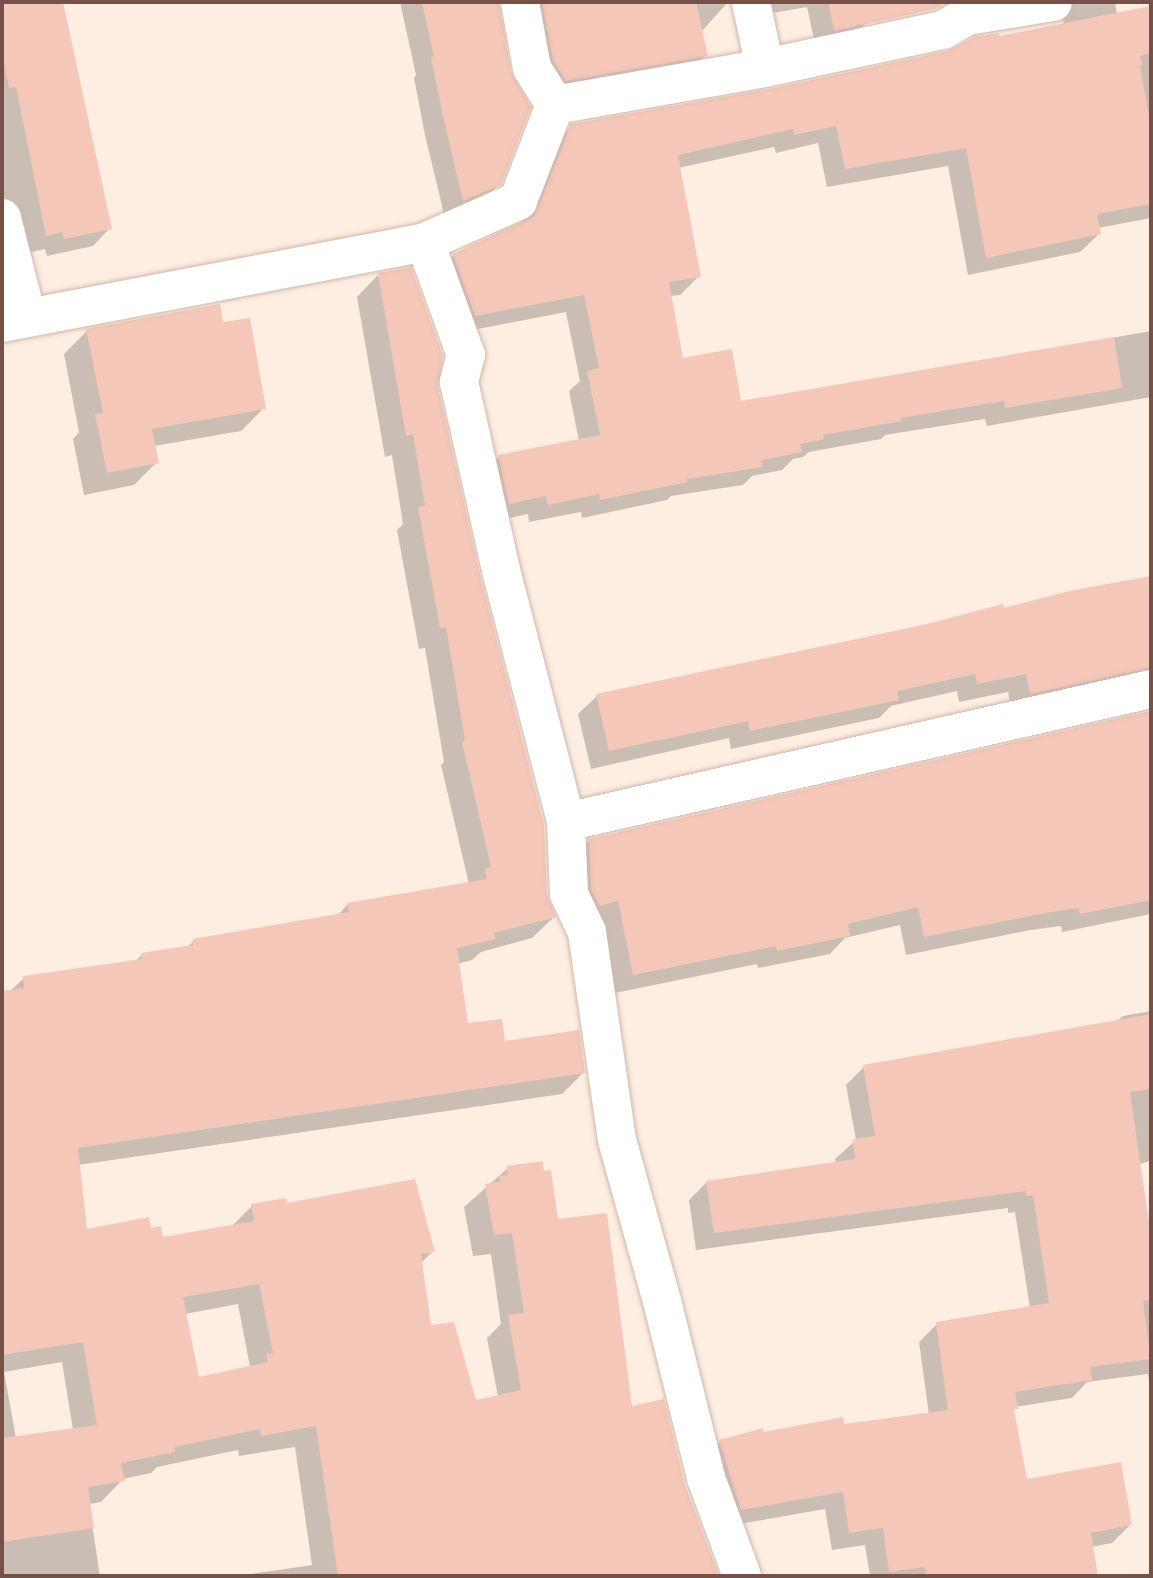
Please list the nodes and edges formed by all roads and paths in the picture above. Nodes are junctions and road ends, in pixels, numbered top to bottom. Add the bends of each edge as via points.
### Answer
1 (520, 2) edge
2 (751, 2) edge
3 (1053, 2) edge
4 (966, 9) edge
5 (765, 68) junction
6 (555, 105) junction
7 (2, 218) edge
8 (425, 242) junction
9 (14, 320) edge
10 (1151, 689) edge
11 (566, 822) junction
12 (742, 1576) edge

1 - 6 street via 532,68
2 - 5 street
3 - 4 street
4 - 5 street via 943,30
5 - 6 street
6 - 8 street via 518,201
7 - 9 street
8 - 9 street
8 - 11 street via 466,355 459,382 501,570
10 - 11 street
11 - 12 street via 569,894 587,932 617,1140 706,1478

